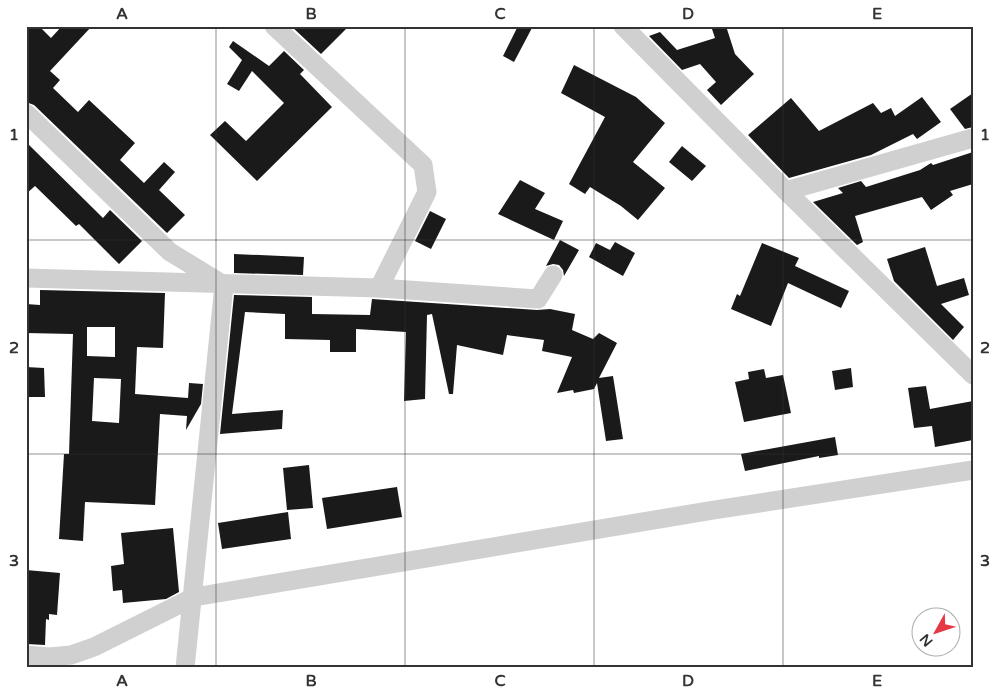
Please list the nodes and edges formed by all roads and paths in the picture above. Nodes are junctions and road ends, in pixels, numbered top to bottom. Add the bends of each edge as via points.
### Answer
1 (274, 26) edge
2 (622, 26) edge
3 (26, 114) edge
4 (973, 138) edge
5 (786, 191) junction
6 (553, 275) dead end
7 (26, 278) edge
8 (224, 285) junction
9 (379, 288) junction
10 (973, 375) edge
11 (973, 470) edge
12 (194, 597) junction
13 (26, 654) edge
14 (185, 668) edge

1 - 9 street via 423,165 427,192
2 - 5 street
3 - 8 street via 170,252
4 - 5 street
5 - 10 street
6 - 9 street via 538,299
7 - 8 street
8 - 9 street
8 - 12 street
11 - 12 street
12 - 13 street via 94,648 49,657
12 - 14 street

